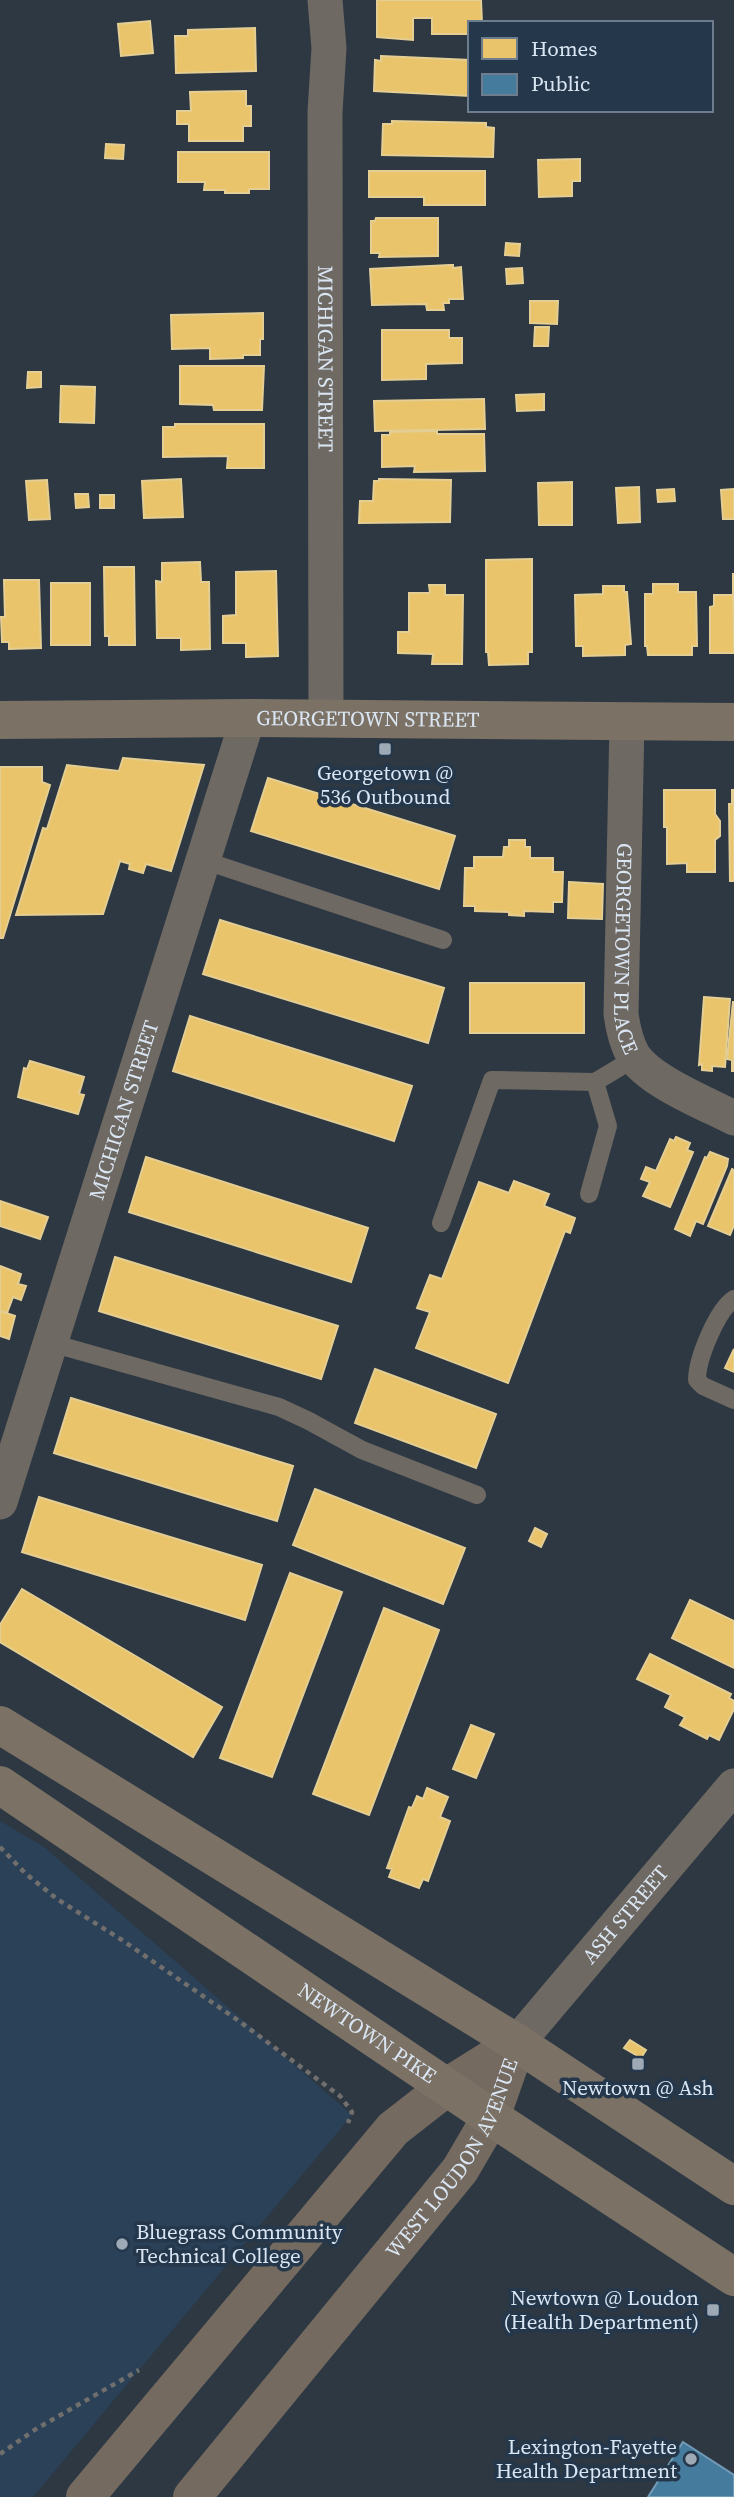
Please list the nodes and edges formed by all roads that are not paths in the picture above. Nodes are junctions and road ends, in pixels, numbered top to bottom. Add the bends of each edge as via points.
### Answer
1 (325, 0) edge
2 (248, 718) junction
3 (326, 719) junction
4 (0, 720) edge
5 (627, 721) junction
6 (734, 722) edge
7 (204, 860) junction
8 (443, 940) dead end
9 (635, 1058) junction
10 (595, 1082) junction
11 (734, 1118) edge
12 (589, 1194) dead end
13 (441, 1223) dead end
14 (734, 1299) edge
15 (51, 1343) junction
16 (734, 1400) edge
17 (477, 1495) dead end
18 (0, 1502) edge
19 (0, 1725) edge
20 (0, 1785) edge
21 (734, 1786) edge
22 (517, 2043) junction
23 (448, 2086) junction
24 (491, 2117) junction
25 (734, 2186) edge
26 (734, 2277) edge
27 (85, 2497) edge
28 (192, 2497) edge

1 - 3 street, MICHIGAN STREET
2 - 3 main road, GEORGETOWN STREET
2 - 4 main road, GEORGETOWN STREET
2 - 7 street, MICHIGAN STREET
3 - 5 main road, GEORGETOWN STREET
5 - 6 main road, GEORGETOWN STREET
5 - 9 street, GEORGETOWN PLACE via 621,1014 624,1036
7 - 8 lane
7 - 15 street, MICHIGAN STREET
9 - 10 lane
9 - 11 street, GEORGETOWN PLACE via 673,1087
10 - 12 lane via 608,1126
10 - 13 lane via 492,1080
14 - 16 lane via 726,1304 697,1368 697,1380
15 - 17 lane via 279,1407 362,1450
15 - 18 street, MICHIGAN STREET
19 - 22 main road
20 - 23 main road, NEWTOWN PIKE
21 - 22 street, ASH STREET
22 - 23 main road, WEST LOUDON AVENUE
22 - 24 main road, WEST LOUDON AVENUE
22 - 25 main road
23 - 24 main road, NEWTOWN PIKE
23 - 27 main road, WEST LOUDON AVENUE via 393,2129
24 - 26 main road, NEWTOWN PIKE
24 - 28 main road, WEST LOUDON AVENUE via 460,2170

